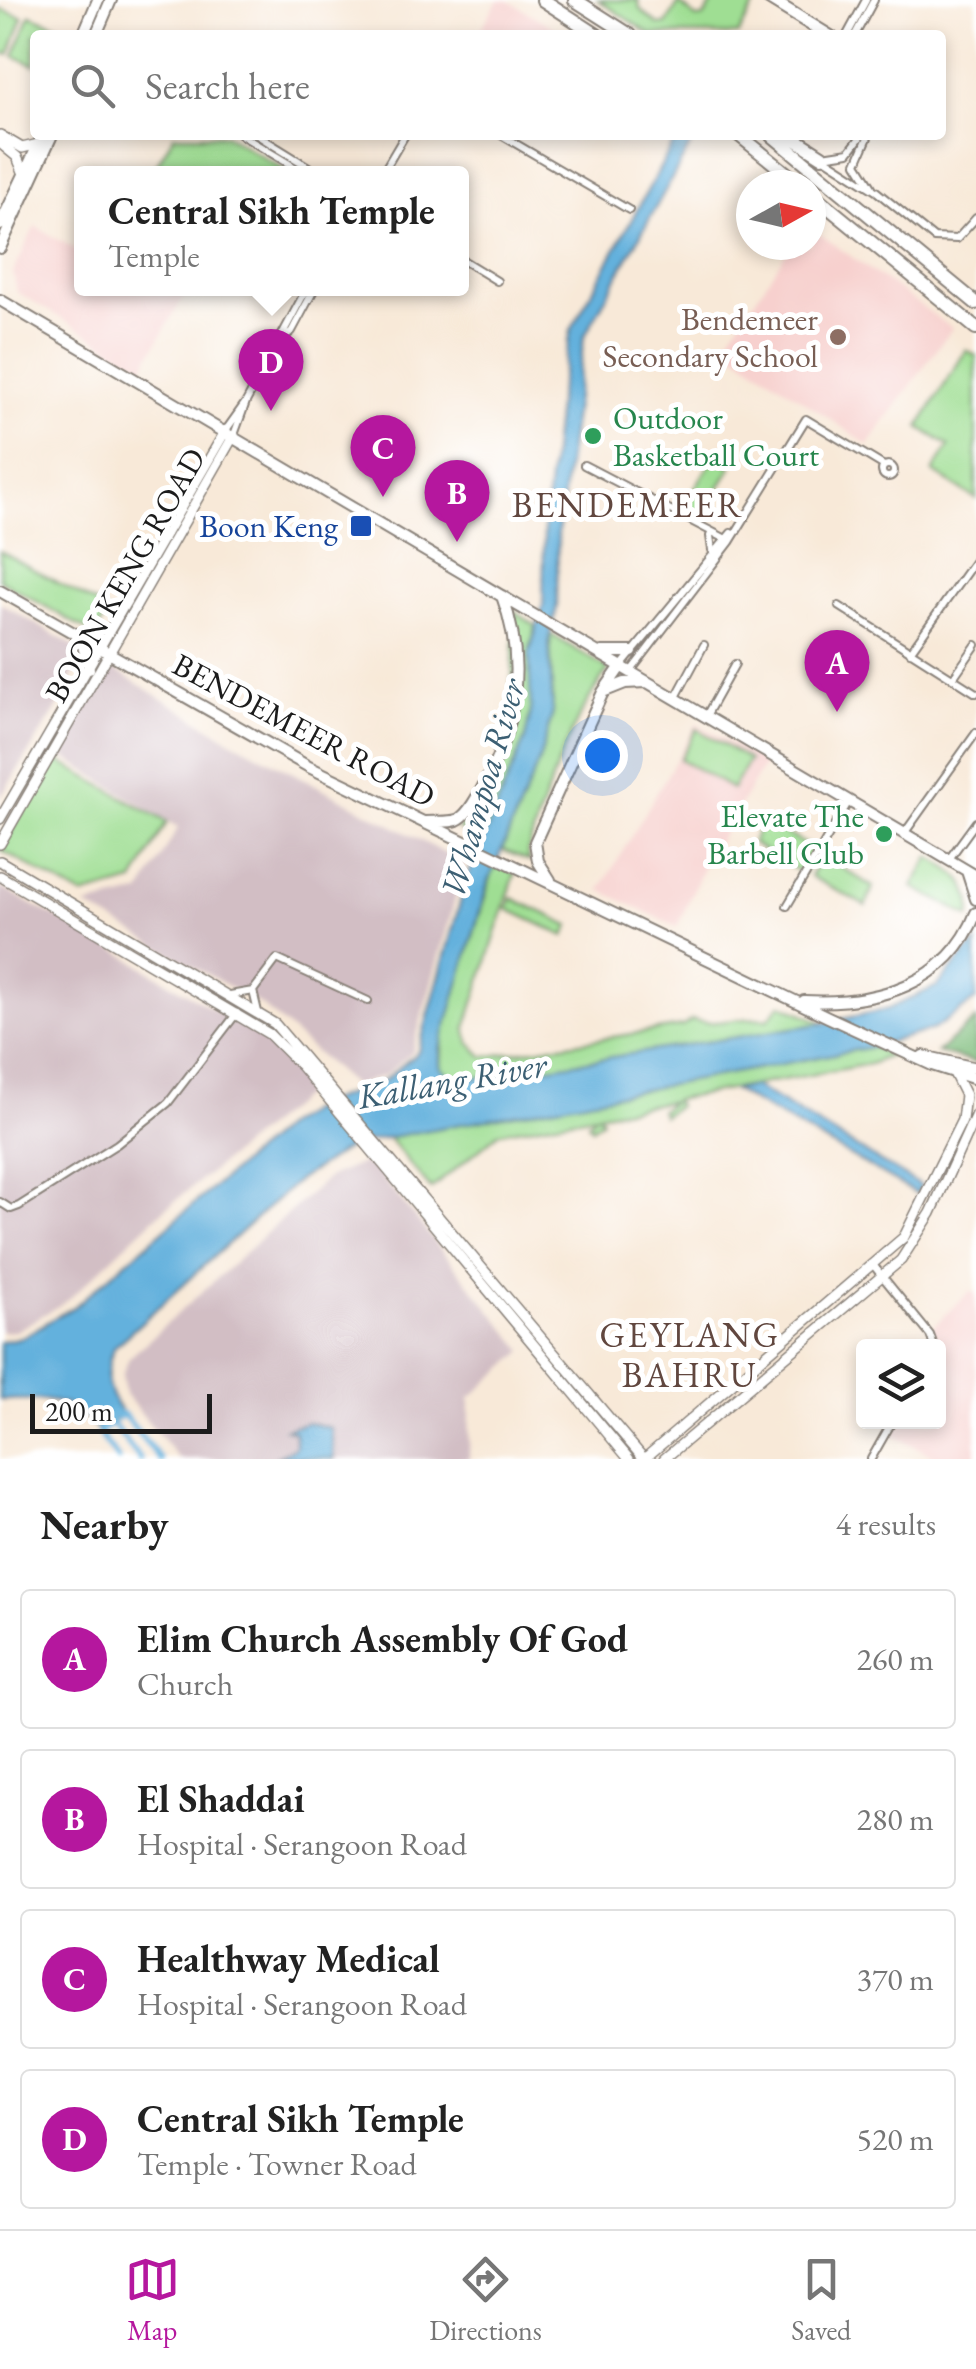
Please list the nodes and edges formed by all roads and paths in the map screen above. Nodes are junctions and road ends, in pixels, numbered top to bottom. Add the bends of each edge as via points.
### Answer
1 (98, 0) edge
2 (111, 0) edge
3 (542, 0) edge
4 (578, 0) edge
5 (766, 0) edge
6 (870, 0) edge
7 (779, 4) edge
8 (85, 30) edge
9 (99, 30) edge
10 (589, 30) edge
11 (622, 30) edge
12 (816, 30) edge
13 (825, 30) edge
14 (850, 30) edge
15 (857, 30) edge
16 (0, 135) edge
17 (41, 140) edge
18 (50, 140) edge
19 (249, 140) edge
20 (265, 140) edge
21 (402, 140) edge
22 (510, 140) edge
23 (745, 140) edge
24 (778, 140) edge
25 (797, 140) edge
26 (859, 140) edge
27 (864, 140) edge
28 (0, 143) edge
29 (822, 156) junction
30 (293, 166) edge
31 (307, 166) edge
32 (387, 166) edge
33 (782, 170) edge
34 (24, 174) junction
35 (876, 191) junction
36 (826, 206) edge
37 (629, 210) dead end
38 (976, 218) edge
39 (0, 224) edge
40 (0, 248) edge
41 (469, 264) edge
42 (498, 281) dead end
43 (304, 296) edge
44 (312, 296) edge
45 (0, 300) edge
46 (976, 303) edge
47 (976, 328) edge
48 (281, 340) junction
49 (230, 433) junction
50 (584, 465) dead end
51 (884, 466) dead end
52 (702, 528) junction
53 (710, 536) junction
54 (724, 542) junction
55 (712, 551) junction
56 (976, 559) edge
57 (0, 591) edge
58 (502, 595) junction
59 (839, 606) dead end
60 (81, 637) junction
61 (704, 645) dead end
62 (976, 645) edge
63 (105, 651) junction
64 (596, 652) junction
65 (632, 652) junction
66 (910, 652) junction
67 (735, 664) dead end
68 (626, 668) junction
69 (89, 669) junction
70 (953, 678) junction
71 (647, 682) junction
72 (603, 692) junction
73 (976, 693) edge
74 (675, 700) junction
75 (706, 716) junction
76 (976, 733) edge
77 (849, 800) junction
78 (0, 819) edge
79 (424, 822) junction
80 (976, 822) edge
81 (906, 832) junction
82 (0, 844) edge
83 (948, 859) junction
84 (0, 861) edge
85 (971, 873) edge
86 (0, 876) edge
87 (551, 881) junction
88 (976, 899) edge
89 (787, 906) dead end
90 (976, 913) edge
91 (253, 992) junction
92 (230, 995) junction
93 (368, 1000) dead end
94 (796, 1000) junction
95 (242, 1004) junction
96 (236, 1014) junction
97 (259, 1014) junction
98 (916, 1056) junction
99 (976, 1068) edge
100 (954, 1073) junction
101 (976, 1079) edge
102 (327, 1089) junction
103 (976, 1114) edge
104 (383, 1155) junction
105 (0, 1202) edge
106 (874, 1266) junction
107 (882, 1277) junction
108 (931, 1339) edge
109 (888, 1429) edge
110 (629, 1459) edge
111 (644, 1459) edge
112 (664, 1459) edge
113 (871, 1459) edge

1 - 8 main road
2 - 9 main road
3 - 10 highway
4 - 11 highway
5 - 7 street
6 - 14 street
6 - 15 street
7 - 12 street
7 - 13 street
16 - 17 main road via 22,148
17 - 34 main road
18 - 40 main road
19 - 30 street
20 - 31 street
21 - 32 street
22 - 37 street
23 - 33 highway
24 - 46 highway
25 - 29 highway
26 - 29 street via 844,154
27 - 35 street via 858,167
28 - 34 main road
29 - 35 street
34 - 39 main road
35 - 38 street via 940,240 961,237
36 - 47 highway
41 - 42 street
43 - 48 street
44 - 48 street
45 - 49 main road
48 - 49 street
49 - 58 main road
49 - 63 main road, BOON KENG ROAD
50 - 52 street
51 - 54 street via 806,419
52 - 53 street
52 - 54 street
53 - 54 street
53 - 55 street
54 - 55 street
54 - 68 street
55 - 65 street
56 - 66 street
57 - 60 main road, BENDEMEER ROAD
58 - 64 main road
58 - 79 main road via 516,648 507,734 468,810 457,820
59 - 66 street
60 - 63 main road, BENDEMEER ROAD
60 - 69 main road
61 - 74 street
62 - 70 street
63 - 69 main road, BOON KENG ROAD
63 - 79 main road, BENDEMEER ROAD via 309,767
63 - 82 main road, BOON KENG ROAD
64 - 65 main road
64 - 68 main road
65 - 68 street
66 - 70 street
67 - 75 street
68 - 71 main road
68 - 72 main road
69 - 78 main road, BOON KENG ROAD
70 - 73 street
71 - 72 main road
71 - 74 main road
72 - 87 main road via 535,842
74 - 75 main road
75 - 77 main road
76 - 81 street
77 - 81 main road
77 - 89 street
79 - 87 main road, BENDEMEER ROAD
80 - 83 street
81 - 83 main road
83 - 85 main road
84 - 92 main road
85 - 88 main road
86 - 96 main road
87 - 94 main road, BENDEMEER ROAD
90 - 94 main road via 952,954 911,985 849,1000
91 - 92 street
91 - 93 street via 276,959
91 - 97 street
92 - 95 main road
94 - 98 main road, BENDEMEER ROAD
95 - 96 street
95 - 97 main road
96 - 102 main road via 269,1034
96 - 105 street via 191,1078 135,1130 19,1206
97 - 102 main road via 275,1024
98 - 99 main road, BENDEMEER ROAD
98 - 100 main road, BENDEMEER ROAD
100 - 101 main road, BENDEMEER ROAD
100 - 106 main road via 966,1101 956,1135 911,1226
102 - 104 main road
103 - 107 main road via 932,1213
104 - 110 main road
104 - 111 main road
106 - 107 street
106 - 111 main road
107 - 108 street
107 - 112 main road
109 - 113 street

